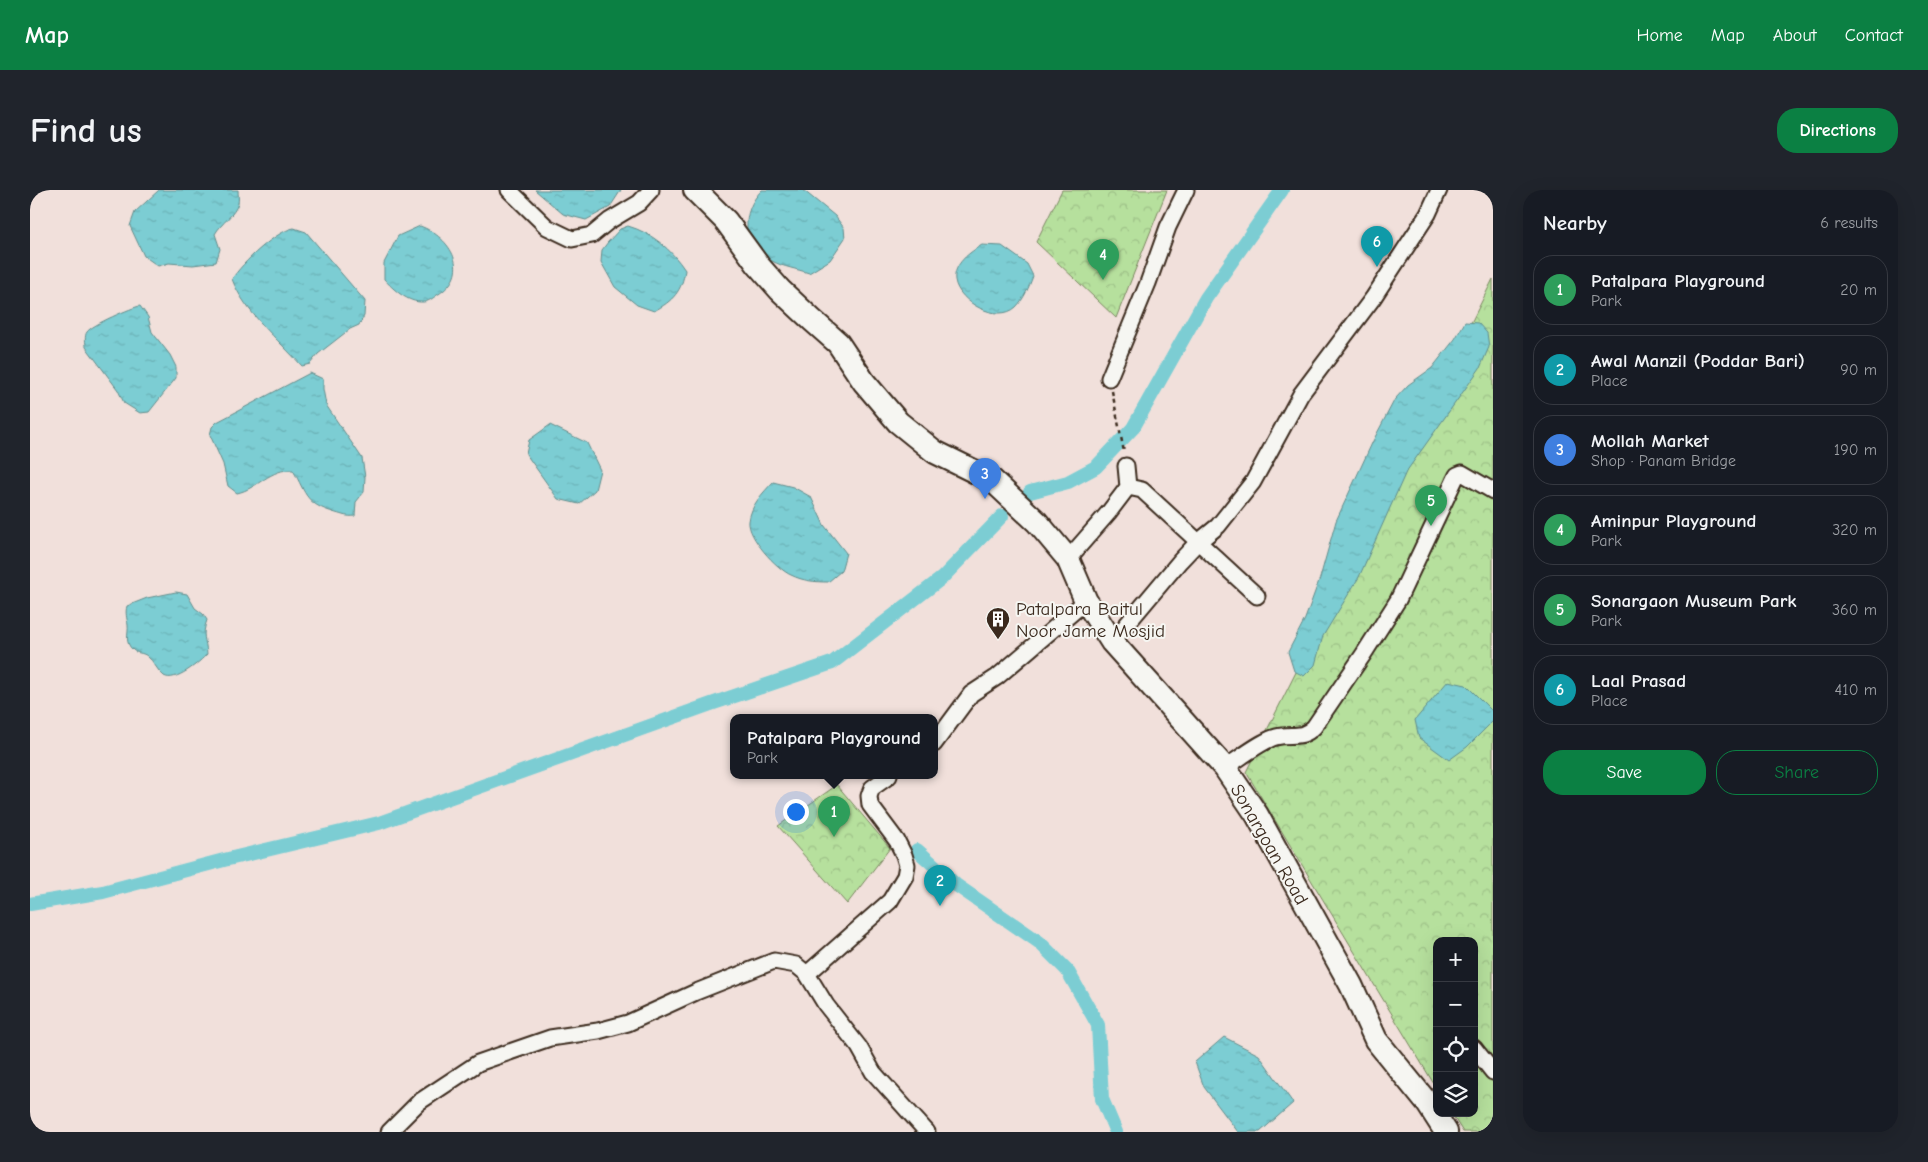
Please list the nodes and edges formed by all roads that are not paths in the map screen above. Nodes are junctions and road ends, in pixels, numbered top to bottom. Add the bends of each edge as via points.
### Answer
1 (509, 190) edge
2 (652, 190) edge
3 (695, 190) edge
4 (1186, 190) edge
5 (1439, 190) edge
6 (1109, 378) road end
7 (1126, 466) road end
8 (1128, 488) junction
9 (1493, 491) edge
10 (1198, 543) junction
11 (1068, 559) junction
12 (1257, 596) dead end
13 (1086, 601) junction
14 (1112, 642) junction
15 (938, 739) edge
16 (1225, 768) junction
17 (885, 779) edge
18 (807, 974) junction
19 (1478, 1053) edge
20 (1493, 1072) edge
21 (389, 1132) edge
22 (927, 1132) edge
23 (1446, 1132) edge

1 - 2 street via 547,227 572,239 592,235 639,203
3 - 11 main road, Sonargoan Road via 726,221 780,290 838,343 864,382 898,422 935,452 992,480 1037,522
4 - 6 street via 1168,227
5 - 10 street via 1428,214 1373,298 1301,394 1253,482 1218,526
7 - 8 street
8 - 10 street via 1142,490
8 - 11 street
9 - 16 street via 1462,473 1457,475 1398,600 1314,727 1299,736 1275,736
10 - 12 street
10 - 14 street
11 - 13 main road, Sonargoan Road
13 - 14 main road, Sonargoan Road
13 - 15 street via 997,677 971,694
14 - 16 main road, Sonargoan Road
16 - 23 main road, Sonargoan Road via 1257,814 1351,985 1376,1040 1428,1104
17 - 18 street via 872,788 870,805 904,855 907,865 905,876 890,901
18 - 21 street via 796,965 774,961 628,1023 550,1038 478,1063 419,1102
18 - 22 street via 873,1072
19 - 20 street

